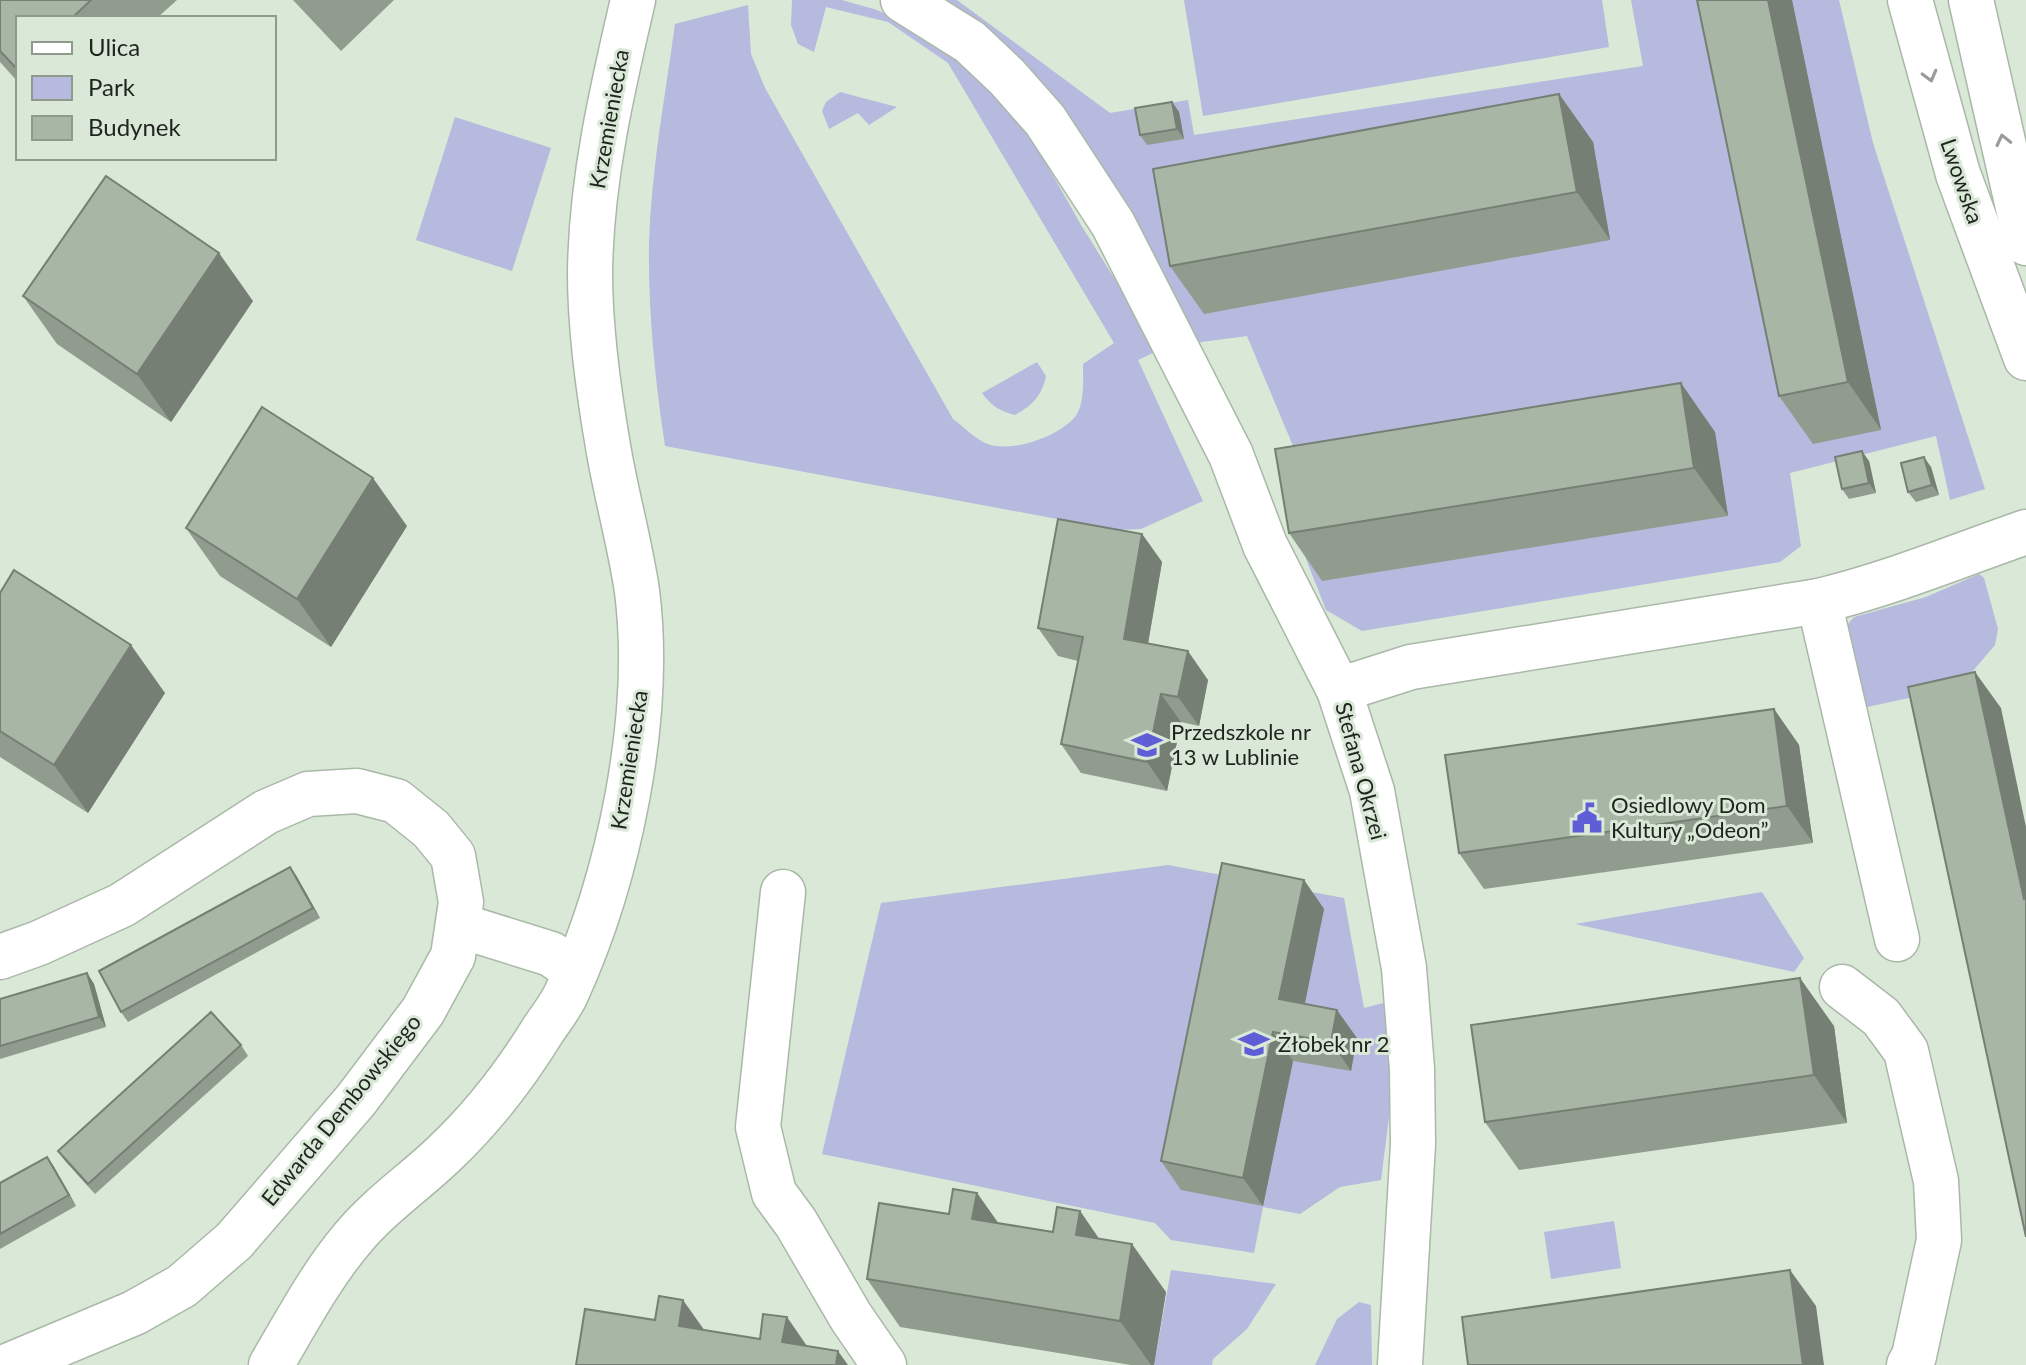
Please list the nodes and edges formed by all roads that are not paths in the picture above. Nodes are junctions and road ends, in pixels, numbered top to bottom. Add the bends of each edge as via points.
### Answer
1 (633, 0) edge
2 (903, 0) edge
3 (1910, 0) edge
4 (1971, 0) edge
5 (2026, 243) edge
6 (2026, 358) edge
7 (2026, 532) edge
8 (1819, 601) junction
9 (1339, 690) junction
10 (783, 892) dead end
11 (458, 925) junction
12 (1897, 939) dead end
13 (0, 957) edge
14 (575, 971) junction
15 (1842, 987) dead end
16 (10, 1365) edge
17 (271, 1365) edge
18 (884, 1365) edge
19 (1400, 1365) edge
20 (1909, 1365) edge

1 - 14 street, Krzemieniecka via 597,168 590,275 609,449 637,591 643,663 638,732 606,889
2 - 9 street via 970,42 1007,77 1045,120 1113,224 1231,455 1265,545
3 -> 6 street, Lwowska via 1958,174
5 -> 4 street, Lwowska
7 - 8 street, Stefana Okrzei
8 - 9 street, Stefana Okrzei via 1411,667
8 - 12 street
9 - 19 street, Stefana Okrzei via 1372,791 1404,968 1413,1144
10 - 18 street via 758,1127 774,1193
11 - 13 street, Edwarda Dembowskiego via 461,902 453,856 431,829 396,801 357,791 308,794 266,812 122,905
11 - 14 street via 551,954
11 - 16 street, Edwarda Dembowskiego via 453,956 423,1011 356,1100 234,1241 182,1286 134,1313
14 - 17 street, Krzemieniecka via 527,1057 446,1153 352,1239
15 - 20 street via 1881,1017 1906,1051 1936,1181 1939,1240

